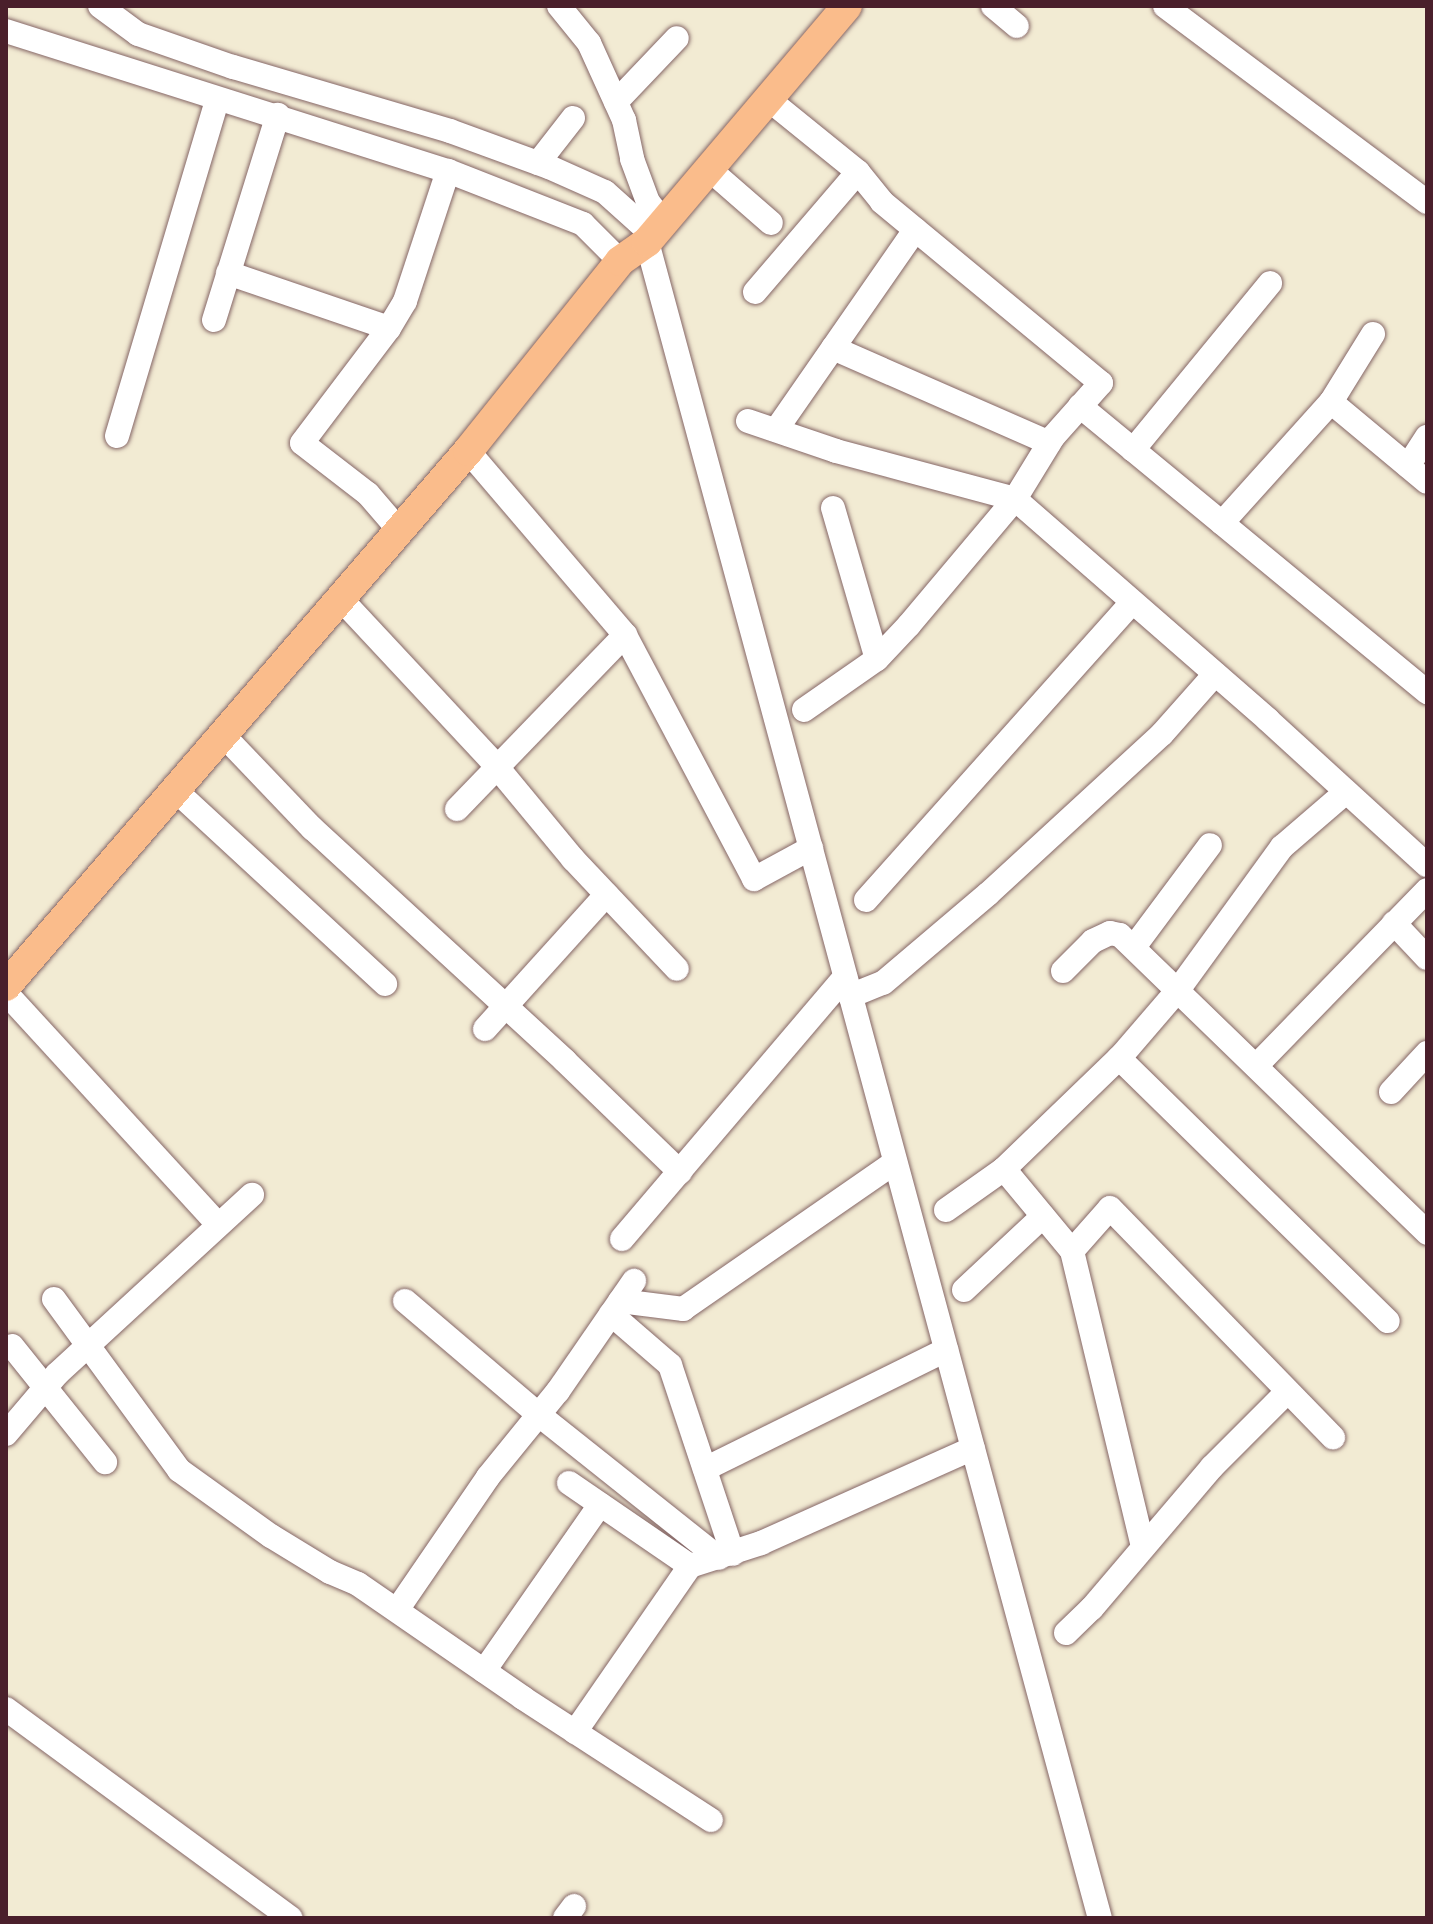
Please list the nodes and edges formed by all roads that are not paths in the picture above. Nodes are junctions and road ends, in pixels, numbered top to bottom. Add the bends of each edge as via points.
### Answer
1 (100, 6) edge
2 (559, 6) edge
3 (847, 6) edge
4 (993, 6) edge
5 (1165, 6) edge
6 (1017, 26) dead end
7 (6, 31) edge
8 (677, 38) dead end
9 (768, 99) junction
10 (217, 100) junction
11 (616, 102) junction
12 (278, 115) junction
13 (573, 118) dead end
14 (538, 163) junction
15 (709, 169) junction
16 (448, 171) junction
17 (858, 172) junction
18 (1427, 202) edge
19 (771, 223) dead end
20 (915, 230) junction
21 (655, 233) junction
22 (620, 261) junction
23 (228, 273) junction
24 (1270, 283) dead end
25 (755, 292) dead end
26 (214, 320) dead end
27 (389, 328) junction
28 (1373, 334) dead end
29 (833, 348) junction
30 (1331, 402) junction
31 (1080, 406) junction
32 (748, 421) dead end
33 (776, 430) junction
34 (117, 436) dead end
35 (1427, 437) edge
36 (1049, 443) junction
37 (1133, 450) junction
38 (468, 451) junction
39 (1408, 466) junction
40 (1427, 482) edge
41 (1015, 499) junction
42 (833, 508) dead end
43 (1222, 523) junction
44 (399, 530) junction
45 (340, 598) junction
46 (1132, 603) junction
47 (625, 635) junction
48 (877, 659) junction
49 (1215, 674) junction
50 (1427, 692) edge
51 (804, 710) dead end
52 (223, 735) junction
53 (497, 767) junction
54 (175, 790) junction
55 (1346, 792) junction
56 (457, 809) dead end
57 (1210, 845) dead end
58 (811, 848) junction
59 (1427, 865) edge
60 (1427, 890) edge
61 (606, 895) junction
62 (866, 900) dead end
63 (1394, 923) junction
64 (1134, 947) junction
65 (1427, 958) edge
66 (677, 969) dead end
67 (1063, 971) dead end
68 (385, 984) dead end
69 (6, 986) edge
70 (848, 986) junction
71 (1178, 990) junction
72 (6, 993) edge
73 (504, 1006) junction
74 (485, 1029) dead end
75 (1427, 1053) edge
76 (1119, 1058) junction
77 (1256, 1066) junction
78 (1391, 1092) dead end
79 (895, 1162) junction
80 (1004, 1169) junction
81 (680, 1172) junction
82 (252, 1195) dead end
83 (946, 1210) dead end
84 (1043, 1216) junction
85 (218, 1224) junction
86 (1425, 1227) edge
87 (622, 1239) dead end
88 (1072, 1251) junction
89 (964, 1290) dead end
90 (54, 1299) dead end
91 (622, 1299) junction
92 (405, 1301) dead end
93 (1388, 1321) dead end
94 (12, 1346) dead end
95 (88, 1346) junction
96 (946, 1350) junction
97 (46, 1388) junction
98 (1287, 1392) junction
99 (538, 1414) junction
100 (6, 1434) edge
101 (1333, 1437) dead end
102 (973, 1448) junction
103 (105, 1462) dead end
104 (705, 1469) junction
105 (569, 1483) dead end
106 (600, 1505) junction
107 (1143, 1547) junction
108 (726, 1556) junction
109 (690, 1566) junction
110 (397, 1610) junction
111 (1066, 1633) dead end
112 (484, 1671) junction
113 (6, 1709) edge
114 (575, 1732) junction
115 (711, 1820) dead end
116 (290, 1918) edge
117 (1100, 1918) edge

1 - 14 street via 138,34
2 - 11 street via 589,43
3 - 9 main road
4 - 6 street
5 - 18 street
7 - 10 street
8 - 11 street
9 - 15 main road
9 - 17 street
10 - 12 street
10 - 34 street
11 - 21 street
12 - 16 street
12 - 23 street
13 - 14 street
14 - 21 street via 605,192
15 - 19 street
15 - 21 main road
16 - 22 street via 583,224
16 - 27 street via 405,301
17 - 20 street
17 - 25 street
20 - 29 street
20 - 31 street via 1101,383
21 - 22 main road
21 - 58 street
22 - 38 main road
23 - 26 street
23 - 27 street
24 - 37 street
27 - 44 street via 302,443 368,494
28 - 30 street
29 - 33 street
29 - 36 street
30 - 39 street
30 - 43 street
31 - 36 street
31 - 37 street
32 - 33 street
33 - 41 street
35 - 39 street
36 - 41 street
37 - 43 street
38 - 44 main road
38 - 47 street
39 - 40 street
41 - 46 street
41 - 48 street
42 - 48 street
43 - 50 street
44 - 45 main road
45 - 52 main road
45 - 53 street
46 - 49 street
46 - 62 street
47 - 53 street
47 - 58 street via 754,879
48 - 51 street
49 - 55 street
49 - 70 street via 1162,734 988,894 883,983
52 - 54 main road
52 - 73 street via 312,828
53 - 56 street
53 - 61 street
54 - 68 street
54 - 69 main road
55 - 59 street
55 - 71 street via 1282,847
57 - 64 street
58 - 70 street
60 - 63 street
61 - 66 street
61 - 73 street
63 - 65 street
63 - 77 street
64 - 67 street via 1110,933 1093,941
64 - 71 street
70 - 79 street
70 - 81 street
71 - 76 street
71 - 77 street
72 - 85 street
73 - 74 street
73 - 81 street
75 - 78 street
76 - 80 street
76 - 93 street
77 - 86 street
79 - 91 street via 683,1309
79 - 96 street
80 - 83 street
80 - 84 street
81 - 87 street
82 - 85 street
84 - 88 street
84 - 89 street
85 - 95 street
88 - 98 street via 1110,1208
88 - 107 street
90 - 95 street
91 - 99 street
91 - 104 street via 670,1365
92 - 99 street
94 - 97 street
95 - 97 street
95 - 110 street via 179,1470 271,1536
96 - 102 street
96 - 104 street
97 - 100 street
97 - 103 street
98 - 101 street
98 - 107 street
99 - 108 street
99 - 110 street
102 - 108 street
102 - 117 street
104 - 108 street
105 - 106 street
106 - 109 street
106 - 112 street
107 - 111 street
108 - 109 street
109 - 114 street
110 - 112 street
112 - 114 street
113 - 116 street
114 - 115 street

